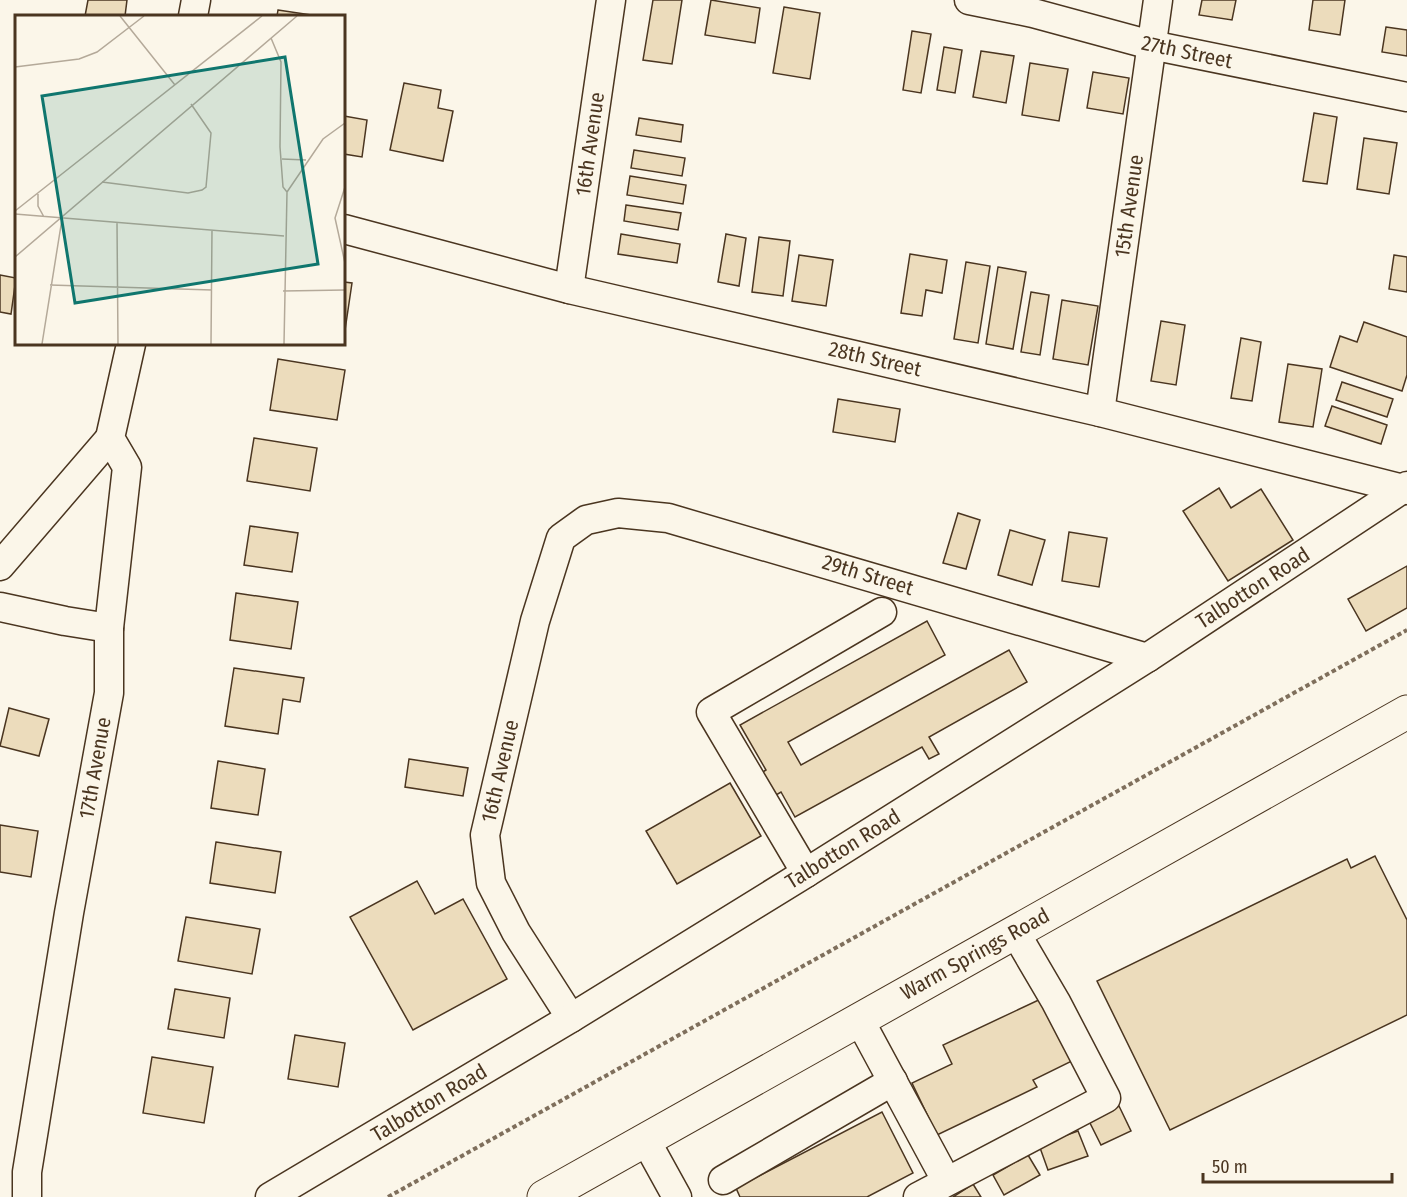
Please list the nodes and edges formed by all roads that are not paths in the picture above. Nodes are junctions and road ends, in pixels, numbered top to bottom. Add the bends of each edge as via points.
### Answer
1 (196, 0) edge
2 (611, 0) edge
3 (969, 0) edge
4 (1158, 0) edge
5 (193, 15) edge
6 (1151, 45) junction
7 (1407, 97) edge
8 (345, 229) edge
9 (569, 289) junction
10 (132, 345) edge
11 (1100, 412) junction
12 (110, 438) junction
13 (1406, 486) edge
14 (586, 520) joint
15 (0, 566) edge
16 (0, 607) edge
17 (882, 612) dead end
18 (109, 628) junction
19 (1147, 658) junction
20 (1407, 712) edge
21 (806, 873) junction
22 (1015, 932) junction
23 (571, 1018) junction
24 (859, 1019) junction
25 (893, 1082) junction
26 (645, 1139) junction
27 (940, 1169) dead end
28 (723, 1180) dead end
29 (27, 1197) edge
30 (270, 1197) edge
31 (544, 1197) edge
32 (677, 1197) edge
33 (918, 1197) edge

1 - 5 street
2 - 9 street, 16th Avenue
3 - 6 street, 27th Street
4 - 6 street, 15th Avenue
6 - 7 street, 27th Street
6 - 11 street, 15th Avenue
8 - 9 street, 28th Street
9 - 11 street, 28th Street
10 - 12 street
11 - 13 street, 28th Street
12 - 15 street
12 - 18 street, 17th Avenue via 127,467
13 - 19 street, Talbotton Road
14 - 19 street, 29th Street via 618,513 669,518
14 - 23 street, 16th Avenue via 561,538 535,621 485,835 491,883 516,932
16 - 18 street
17 - 21 street via 711,712
18 - 29 street, 17th Avenue via 109,693 69,913 27,1172
19 - 21 street, Talbotton Road
20 - 22 main road, Warm Springs Road
21 - 23 street, Talbotton Road
22 - 24 main road, Warm Springs Road
22 - 33 street via 1106,1098
23 - 30 street, Talbotton Road
24 - 25 street
24 - 26 main road, Warm Springs Road
25 - 27 street
25 - 28 street
26 - 31 main road, Warm Springs Road
26 - 32 street

